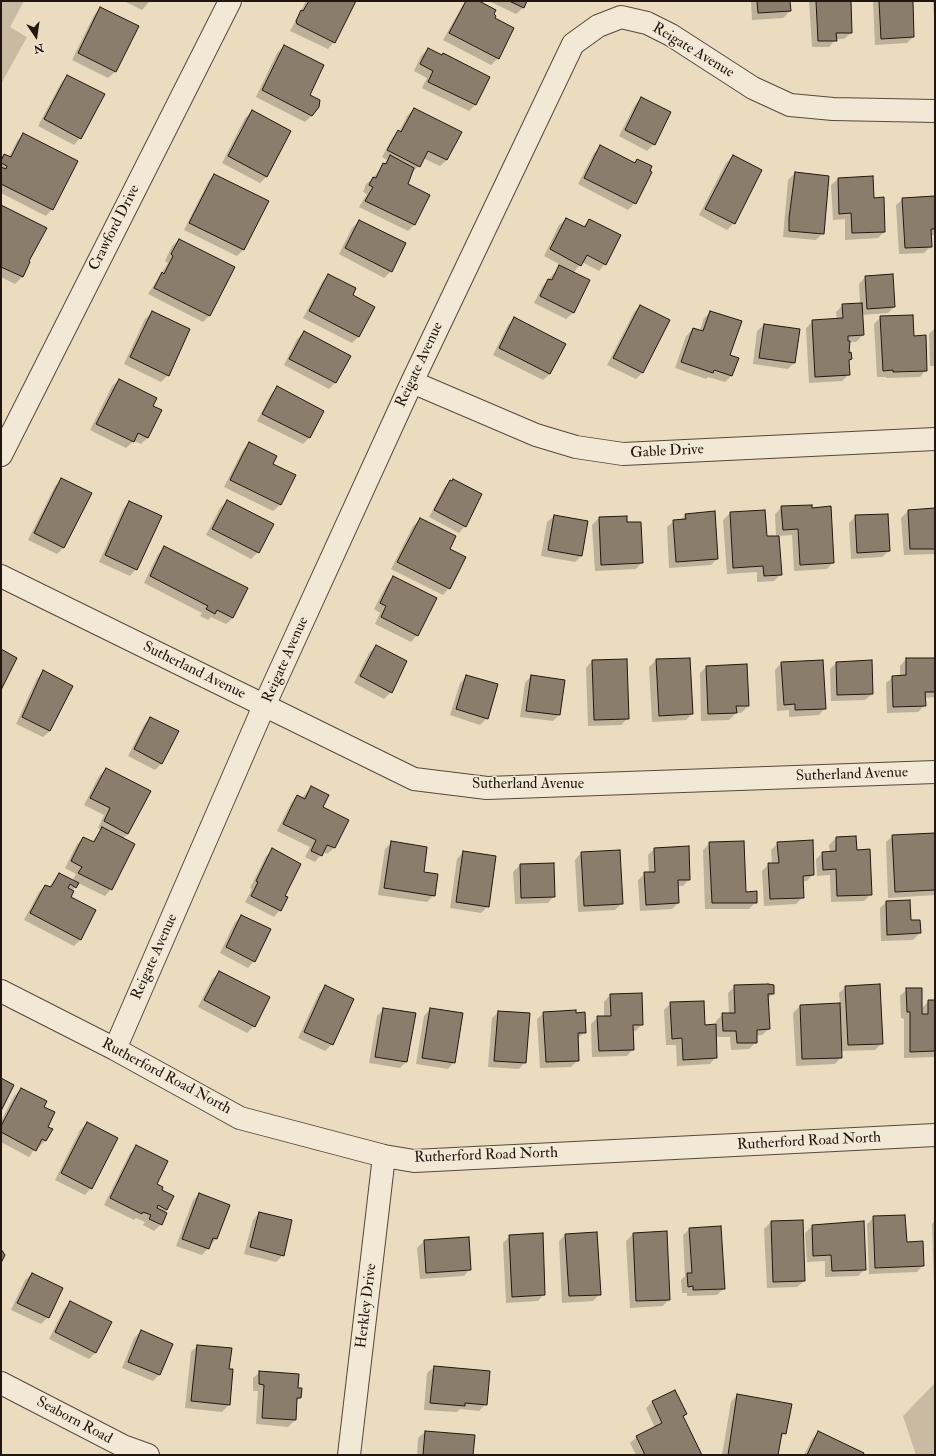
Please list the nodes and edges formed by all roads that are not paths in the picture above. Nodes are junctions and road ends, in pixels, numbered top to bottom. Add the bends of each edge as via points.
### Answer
1 (230, 1) edge
2 (935, 111) edge
3 (412, 382) junction
4 (935, 439) edge
5 (1, 455) edge
6 (1, 576) edge
7 (264, 706) junction
8 (935, 772) edge
9 (1, 991) edge
10 (115, 1049) junction
11 (935, 1136) edge
12 (384, 1156) junction
13 (1, 1383) edge
14 (148, 1455) edge
15 (349, 1455) edge

1 - 5 street, Crawford Drive
2 - 3 street, Reigate Avenue via 833,109 790,105 753,88 671,35 647,23 621,17 598,26 573,44
3 - 4 street, Gable Drive via 536,435 576,447 624,454
3 - 7 street, Reigate Avenue
6 - 7 street, Sutherland Avenue
7 - 8 street, Sutherland Avenue via 414,779 487,788
7 - 10 street, Reigate Avenue
9 - 10 street, Rutherford Road North
10 - 12 street, Rutherford Road North via 240,1118
11 - 12 street, Rutherford Road North via 414,1161
12 - 15 street, Herkley Drive
13 - 14 street, Seaborn Road via 123,1446

